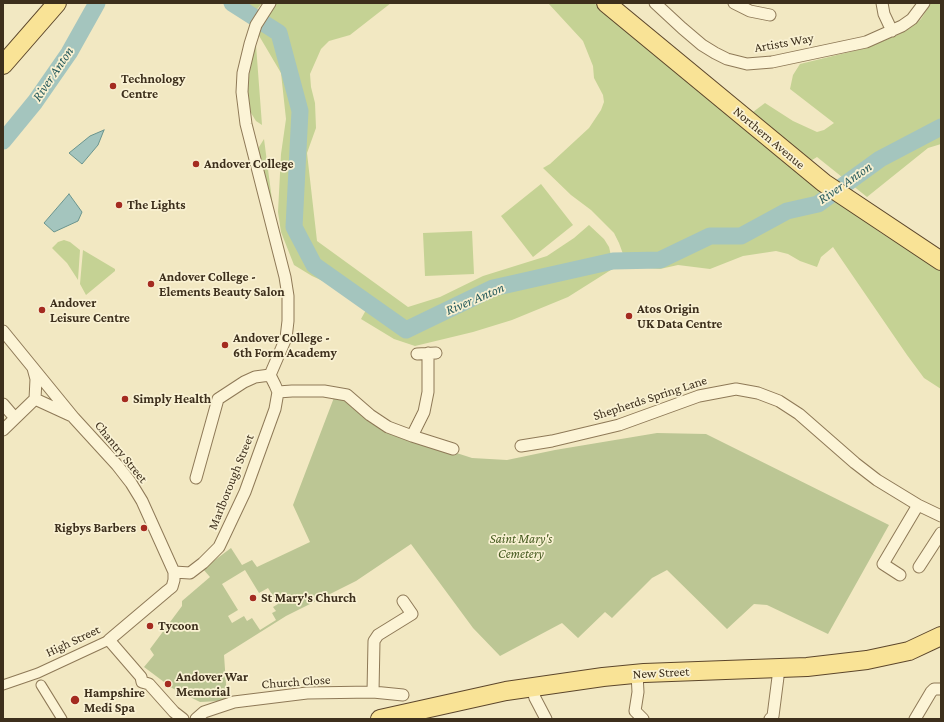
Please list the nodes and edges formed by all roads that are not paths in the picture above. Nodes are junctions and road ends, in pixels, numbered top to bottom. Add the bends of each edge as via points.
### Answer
1 (41, 3) edge
2 (56, 3) edge
3 (270, 3) edge
4 (606, 3) edge
5 (655, 3) edge
6 (734, 3) edge
7 (882, 3) edge
8 (924, 3) edge
9 (770, 15) dead end
10 (892, 31) junction
11 (3, 47) edge
12 (3, 65) edge
13 (941, 261) edge
14 (3, 331) edge
15 (427, 353) dead end
16 (32, 364) junction
17 (270, 375) junction
18 (278, 392) junction
19 (34, 399) junction
20 (3, 404) edge
21 (15, 418) junction
22 (74, 418) junction
23 (3, 430) edge
24 (412, 436) junction
25 (521, 446) dead end
26 (453, 449) dead end
27 (196, 478) dead end
28 (918, 505) junction
29 (941, 516) edge
30 (941, 533) edge
31 (919, 567) dead end
32 (174, 572) junction
33 (900, 575) dead end
34 (403, 601) dead end
35 (941, 636) edge
36 (109, 640) junction
37 (778, 668) junction
38 (637, 674) junction
39 (3, 685) edge
40 (41, 685) dead end
41 (532, 687) junction
42 (941, 689) edge
43 (373, 692) junction
44 (403, 695) dead end
45 (62, 719) edge
46 (183, 719) edge
47 (196, 719) edge
48 (380, 719) edge
49 (546, 719) edge
50 (643, 719) edge
51 (770, 719) edge
52 (916, 719) edge

1 - 11 main road
2 - 12 main road
3 - 17 street via 256,25 245,60 242,82 249,135 280,254 288,296 288,325
4 - 13 main road, Northern Avenue via 824,183
5 - 10 street, Artists Way via 715,53 747,64 772,62 859,43
6 - 9 street via 750,12
7 - 10 street
8 - 10 street, Artists Way via 912,19
14 - 16 street, Chantry Street
15 - 24 street via 428,392 424,412
16 - 19 street via 36,379
16 - 22 street, Chantry Street
17 - 18 street
17 - 27 street via 244,382 218,399
18 - 24 street via 324,391 347,395 388,427
18 - 32 street, Marlborough Street via 262,447 224,546 190,573
19 - 21 street
19 - 22 street, Chantry Street
20 - 21 street
21 - 23 street
22 - 32 street, Chantry Street via 131,483 142,501
24 - 26 street
25 - 28 street, Shepherds Spring Lane via 619,425 699,396 736,389 758,393 779,401 799,414 855,464
28 - 29 street, Shepherds Spring Lane
28 - 33 street via 883,564
30 - 31 street
32 - 36 street, High Street via 172,587
34 - 43 street via 415,617 378,635 374,641
35 - 37 main road, New Street via 909,651 884,657 850,663
36 - 39 street, High Street via 38,673
36 - 46 street via 141,677 142,682 149,684
37 - 38 main road, New Street
37 - 51 street via 773,716
38 - 41 main road, New Street via 596,677
38 - 50 street via 635,710
40 - 45 street
41 - 48 main road, New Street
41 - 49 street
42 - 52 street via 930,692
43 - 44 street, Church Close
43 - 47 street, Church Close via 308,693 234,702 204,712

